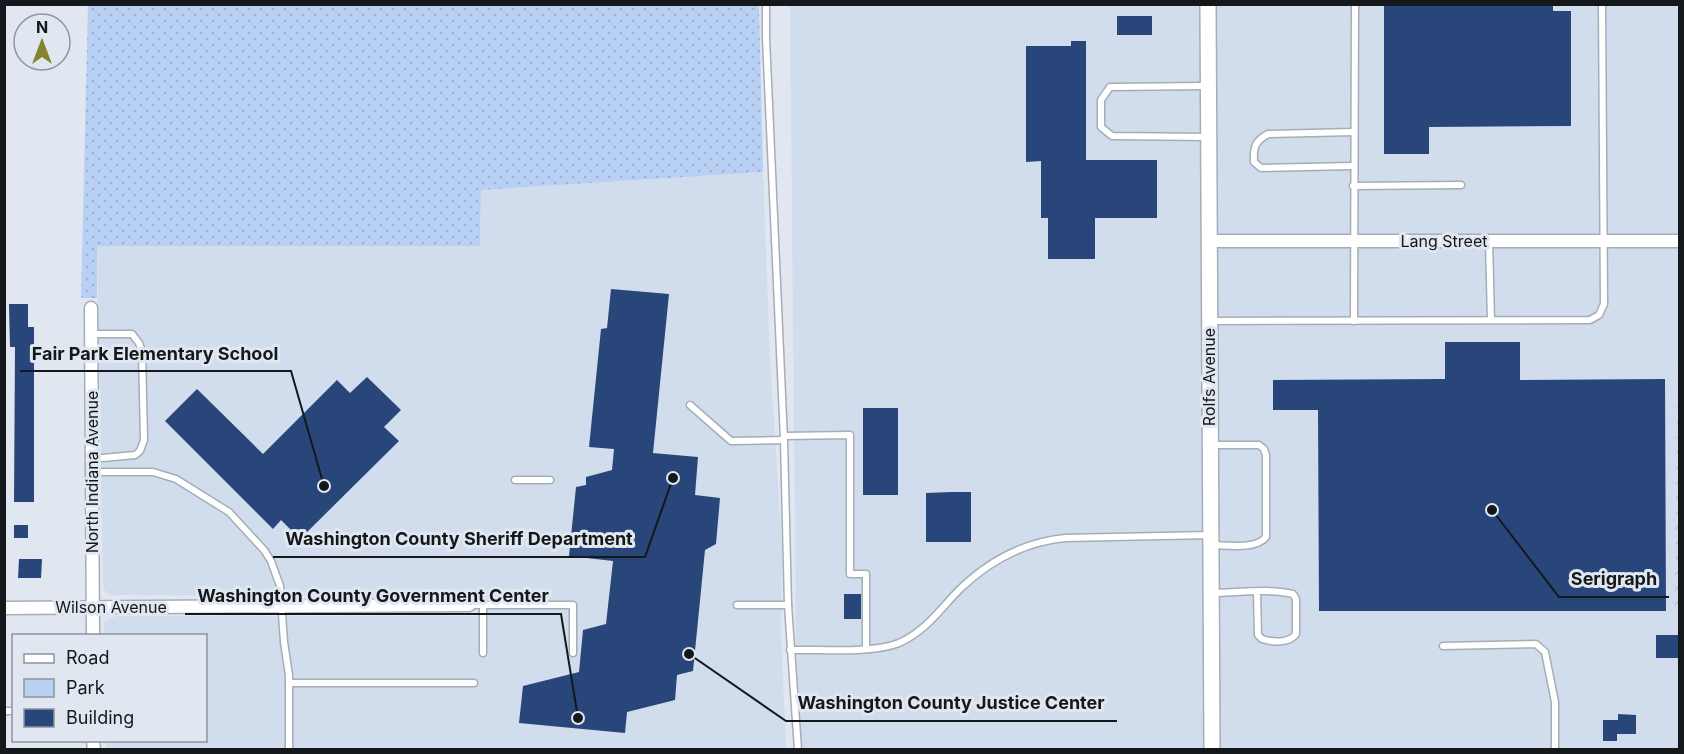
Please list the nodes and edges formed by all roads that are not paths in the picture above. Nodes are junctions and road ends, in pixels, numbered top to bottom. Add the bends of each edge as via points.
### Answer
1 (766, 4) edge
2 (1208, 4) edge
3 (1355, 4) edge
4 (1602, 4) edge
5 (1209, 86) junction
6 (1353, 132) junction
7 (1208, 137) junction
8 (1353, 166) junction
9 (1461, 184) dead end
10 (1353, 186) junction
11 (1208, 241) junction
12 (1353, 241) junction
13 (1489, 241) junction
14 (1604, 241) junction
15 (1680, 241) edge
16 (91, 308) dead end
17 (1491, 320) junction
18 (1209, 321) junction
19 (1354, 321) junction
20 (91, 334) junction
21 (690, 405) dead end
22 (784, 438) junction
23 (1210, 445) junction
24 (92, 459) junction
25 (92, 472) junction
26 (515, 480) dead end
27 (550, 480) dead end
28 (1210, 540) junction
29 (1257, 592) junction
30 (1211, 593) junction
31 (469, 605) joint
32 (483, 605) junction
33 (737, 605) dead end
34 (788, 605) junction
35 (282, 606) junction
36 (93, 607) junction
37 (4, 608) edge
38 (93, 634) edge
39 (1443, 646) dead end
40 (866, 649) junction
41 (790, 650) junction
42 (573, 653) dead end
43 (483, 654) dead end
44 (289, 683) junction
45 (474, 683) dead end
46 (289, 750) edge
47 (798, 750) edge
48 (1212, 750) edge
49 (1555, 750) edge

1 - 22 lane
2 - 5 street, Rolfs Avenue
3 - 6 lane
4 - 14 lane
5 - 7 street, Rolfs Avenue
5 - 7 lane via 1110,87 1101,100 1101,127 1112,136
6 - 8 lane
6 - 8 lane via 1268,134 1259,139 1253,150 1254,162 1261,168
7 - 11 street, Rolfs Avenue
8 - 10 lane
9 - 10 lane
10 - 12 lane
11 - 12 street, Lang Street
11 - 18 street, Rolfs Avenue
12 - 13 street, Lang Street
12 - 19 lane
13 - 14 street, Lang Street
13 - 17 lane
14 - 15 street, Lang Street
14 - 17 lane via 1604,304 1599,315 1590,320
16 - 20 street, North Indiana Avenue
17 - 19 lane
18 - 19 lane
18 - 23 street, Rolfs Avenue
20 - 24 street, North Indiana Avenue
20 - 24 lane via 132,334 140,343 144,440 135,455
21 - 22 lane via 731,441
22 - 34 lane
22 - 40 lane via 850,435 850,574 866,574
23 - 28 street, Rolfs Avenue
23 - 28 lane via 1259,445 1264,449 1266,537 1254,544
24 - 25 street, North Indiana Avenue
25 - 35 lane via 164,474 228,513 272,561
25 - 36 street, North Indiana Avenue
26 - 27 lane
28 - 30 street, Rolfs Avenue
28 - 40 lane via 1065,538 1028,545 985,568 923,629 900,642
29 - 29 lane via 1293,594 1293,639 1262,639 1258,635
29 - 30 lane
30 - 48 street, Rolfs Avenue
31 - 32 lane
31 - 35 street, Wilson Avenue
32 - 42 lane via 573,605
32 - 43 lane
33 - 34 lane
34 - 41 lane
35 - 36 street, Wilson Avenue
35 - 44 lane
36 - 37 street, Wilson Avenue
36 - 38 street, North Indiana Avenue
39 - 49 lane via 1536,645 1545,652 1555,702
40 - 41 lane
41 - 47 lane
44 - 45 lane
44 - 46 lane

